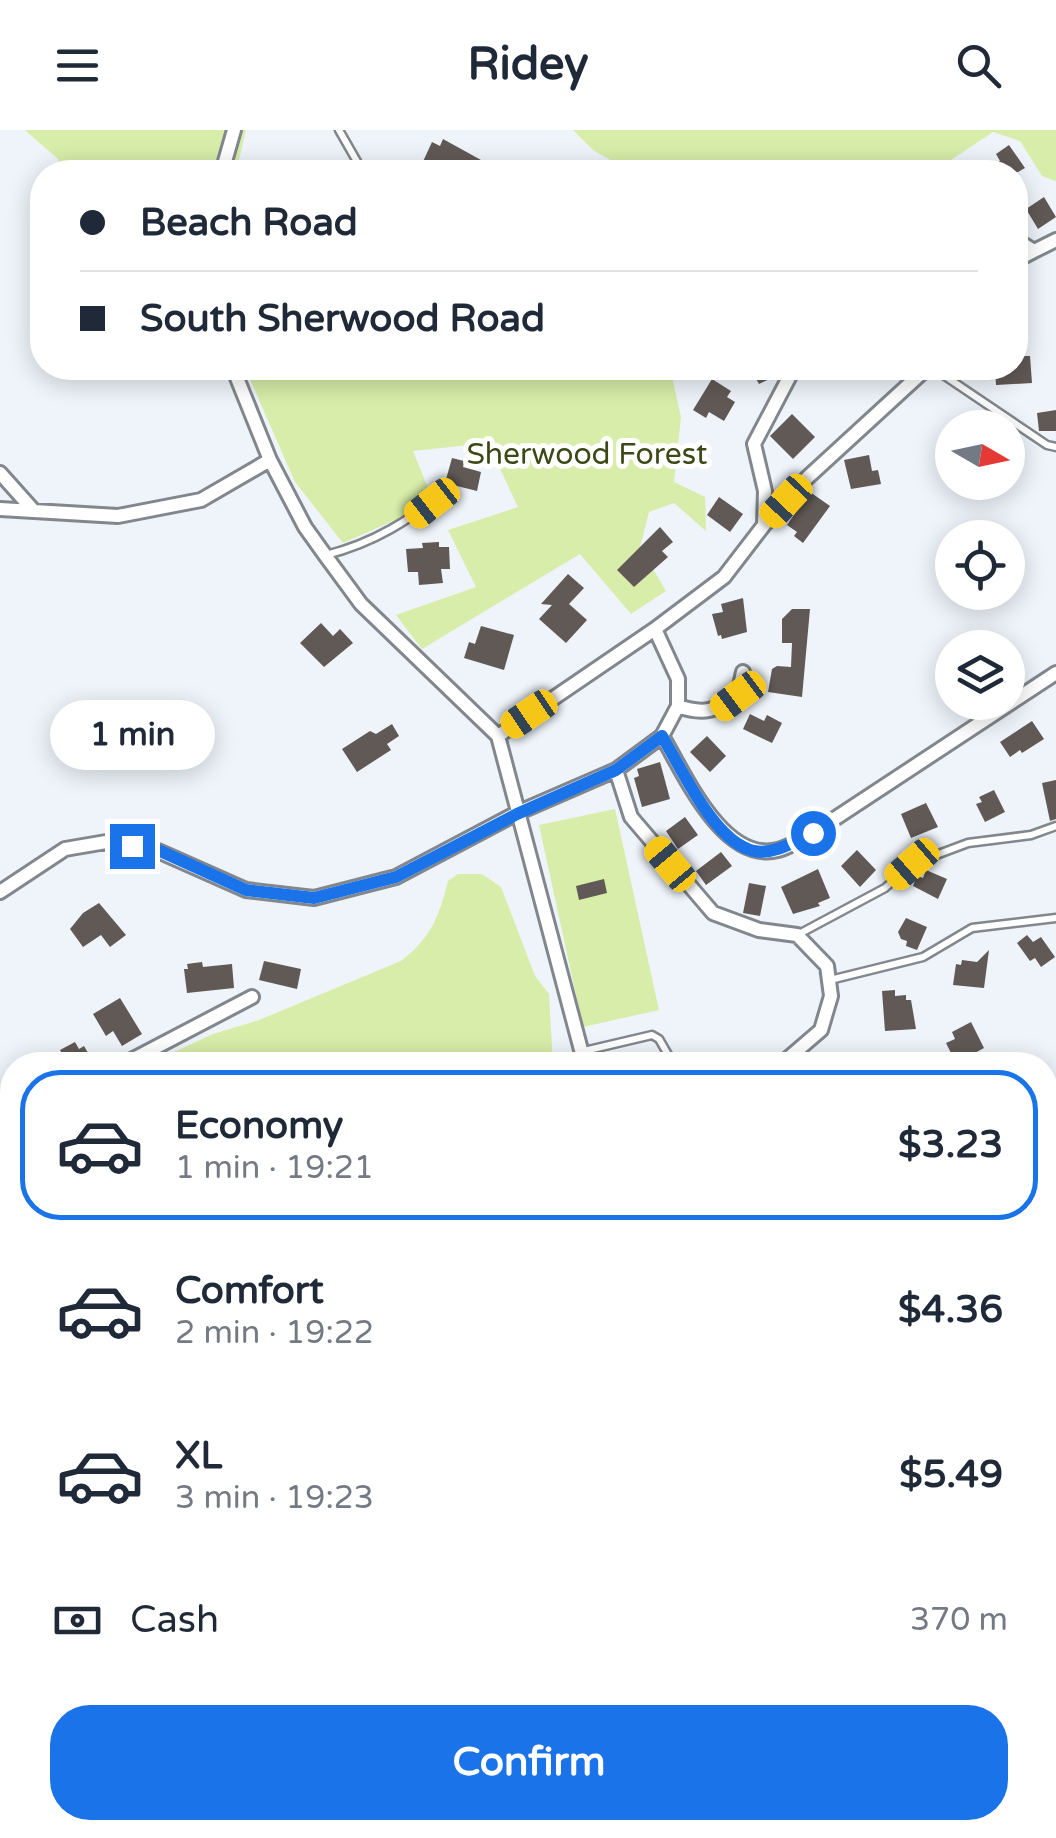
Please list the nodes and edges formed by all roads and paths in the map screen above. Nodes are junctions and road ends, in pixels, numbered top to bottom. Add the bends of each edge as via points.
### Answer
1 (234, 130) edge
2 (339, 130) edge
3 (225, 160) edge
4 (356, 160) edge
5 (1053, 244) edge
6 (1028, 248) edge
7 (1034, 251) junction
8 (1028, 254) edge
9 (238, 380) edge
10 (788, 380) edge
11 (917, 380) edge
12 (948, 380) edge
13 (1056, 447) edge
14 (270, 460) junction
15 (0, 473) edge
16 (448, 489) dead end
17 (0, 509) edge
18 (34, 512) junction
19 (764, 525) junction
20 (325, 555) junction
21 (655, 629) junction
22 (743, 672) dead end
23 (1056, 673) edge
24 (678, 706) junction
25 (498, 736) junction
26 (662, 736) junction
27 (616, 770) junction
28 (517, 814) junction
29 (1056, 826) edge
30 (0, 892) edge
31 (1056, 918) edge
32 (797, 936) junction
33 (829, 980) junction
34 (252, 997) dead end
35 (147, 1052) edge
36 (581, 1052) edge
37 (599, 1052) edge
38 (667, 1052) edge
39 (794, 1052) edge

1 - 3 street
2 - 4 lane
5 - 7 street
6 - 7 street
7 - 8 street
9 - 14 street
10 - 19 street via 754,444 765,490
11 - 19 street
12 - 13 lane
14 - 18 street via 201,500 118,516
14 - 20 street
15 - 18 street
16 - 20 lane via 362,546
17 - 18 street
19 - 21 street via 724,578
20 - 25 street via 360,604
21 - 24 street via 678,679
21 - 25 street
22 - 24 street via 738,696 720,709
23 - 26 street via 813,833 776,850 754,851 732,839 712,819
24 - 26 street
25 - 28 street
26 - 27 street
27 - 28 street
27 - 32 street via 631,817 713,913
28 - 30 street via 396,877 314,898 246,890 158,850 106,842 65,849
28 - 36 street
29 - 32 lane via 968,843 912,864 885,888
31 - 33 lane via 972,928 922,956
32 - 33 street via 827,966
33 - 39 street via 821,1030
34 - 35 street
37 - 38 lane via 644,1035 660,1039

